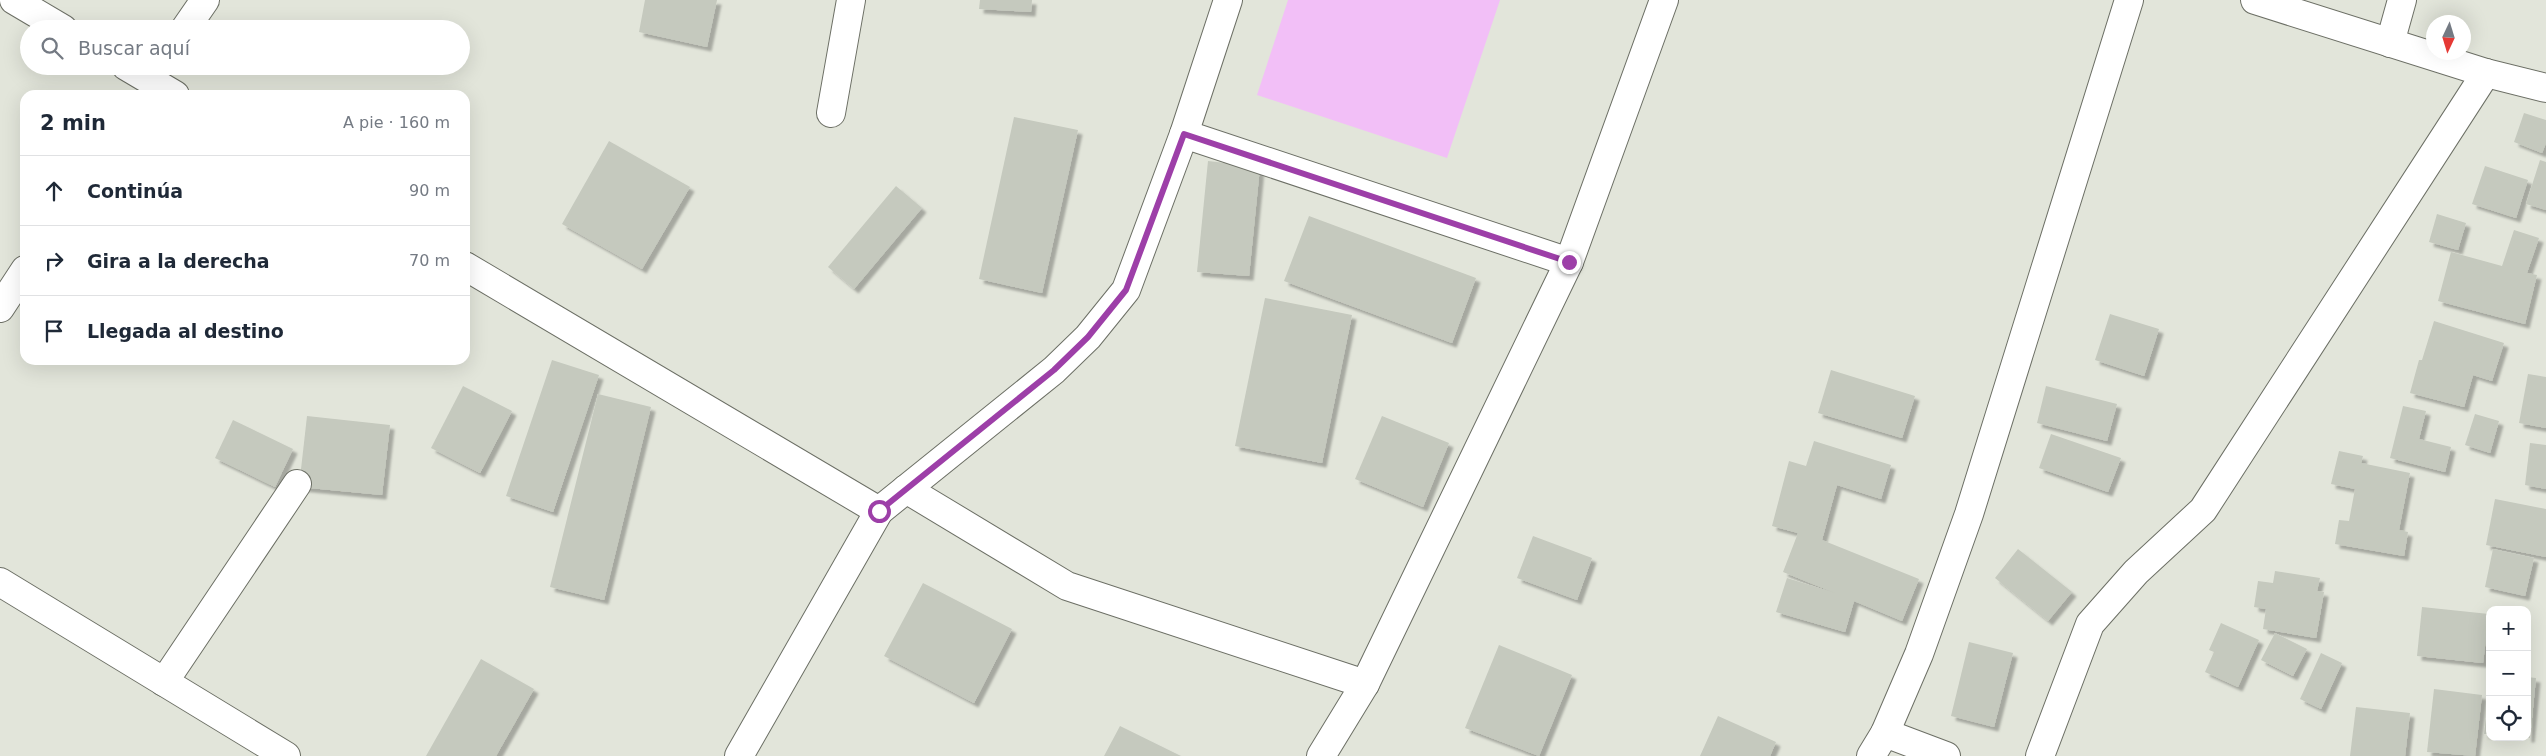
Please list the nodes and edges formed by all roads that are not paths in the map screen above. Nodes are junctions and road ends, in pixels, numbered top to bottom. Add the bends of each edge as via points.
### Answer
1 (14, 0) edge
2 (205, 0) edge
3 (852, 0) edge
4 (1228, 0) edge
5 (1664, 0) edge
6 (2129, 0) edge
7 (2255, 0) edge
8 (2402, 0) edge
9 (48, 20) edge
10 (191, 20) edge
11 (2390, 42) junction
12 (2486, 73) junction
13 (150, 81) edge
14 (2546, 88) edge
15 (166, 90) edge
16 (831, 113) dead end
17 (1184, 134) junction
18 (1569, 262) junction
19 (470, 269) edge
20 (20, 278) edge
21 (0, 308) edge
22 (297, 484) dead end
23 (906, 489) junction
24 (879, 511) junction
25 (0, 582) edge
26 (164, 682) junction
27 (1365, 684) junction
28 (1885, 733) junction
29 (286, 756) edge
30 (739, 756) edge
31 (1321, 756) edge
32 (1871, 756) edge
33 (1946, 756) edge
34 (2040, 756) edge

1 - 9 street
2 - 10 street
3 - 16 street
4 - 17 street
5 - 18 street
6 - 28 street via 1969,514 1919,654
7 - 11 street
8 - 11 street
11 - 12 street
12 - 14 street
12 - 34 street via 2203,510 2136,572 2090,624
13 - 15 street
17 - 18 street
17 - 23 street via 1126,290 1088,337 1054,370
18 - 27 street
19 - 24 street
20 - 21 street
22 - 26 street
23 - 24 street
23 - 27 street via 1067,586
24 - 30 street
25 - 26 street
26 - 29 street
27 - 31 street
28 - 32 street
28 - 33 street

